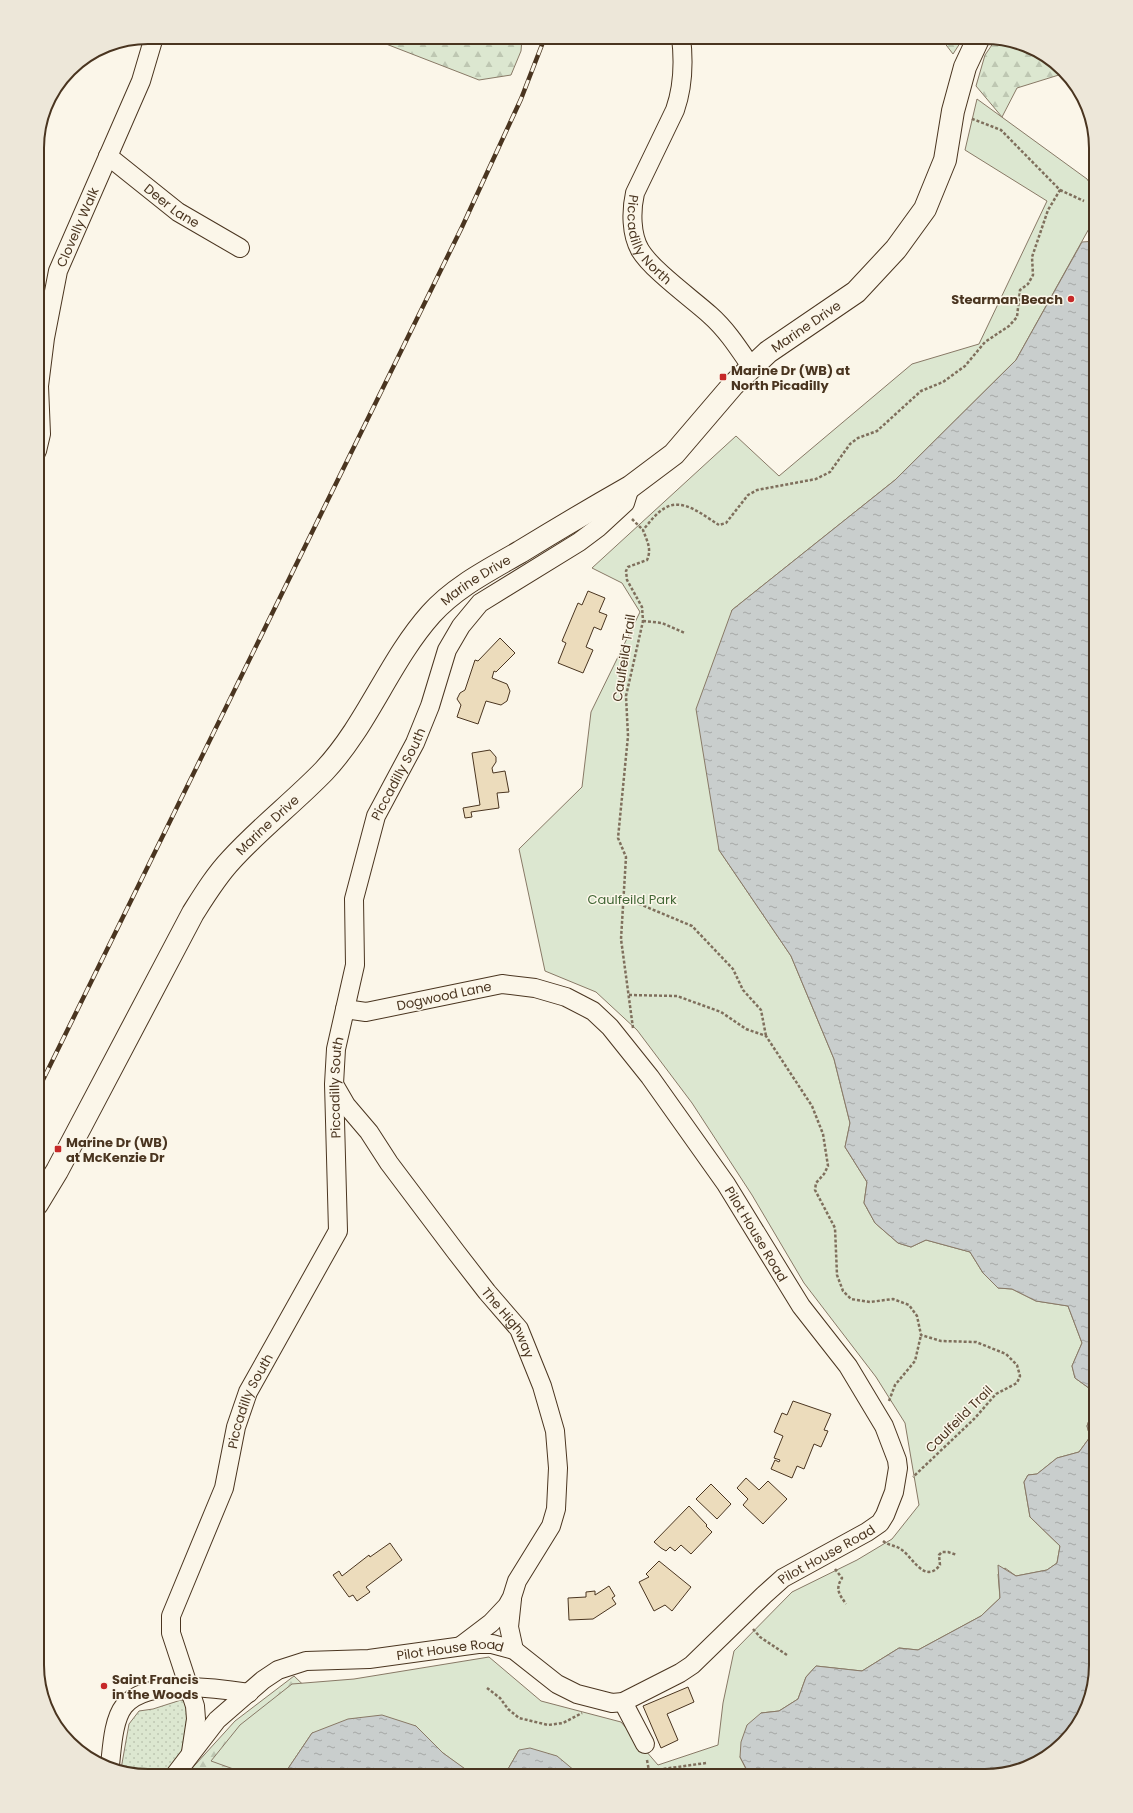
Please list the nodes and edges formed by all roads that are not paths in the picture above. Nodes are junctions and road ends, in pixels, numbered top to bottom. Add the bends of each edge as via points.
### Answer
1 (152, 44) edge
2 (682, 44) edge
3 (976, 44) edge
4 (108, 156) junction
5 (240, 248) dead end
6 (44, 346) edge
7 (752, 368) junction
8 (630, 487) junction
9 (566, 997) joint
10 (345, 1009) junction
11 (334, 1084) junction
12 (44, 1191) edge
13 (512, 1597) junction
14 (461, 1646) junction
15 (514, 1650) junction
16 (188, 1686) junction
17 (248, 1693) junction
18 (623, 1702) junction
19 (645, 1744) dead end
20 (191, 1755) junction
21 (111, 1761) edge
22 (180, 1769) edge

1 - 4 street, Clovelly Walk via 141,81
2 - 7 street, Piccadilly North via 680,96 635,193 632,206 635,236 640,250 650,262 720,324
3 - 7 main road, Marine Drive via 965,67 953,111 945,160 925,209 896,249 856,292 768,352
4 - 5 street, Deer Lane via 178,212
4 - 6 street, Clovelly Walk via 58,271
7 - 8 main road, Marine Drive via 674,454
8 - 10 street, Piccadilly South via 625,503 613,516 580,542 480,603 453,637 430,706 415,743 381,805 362,863 354,899 354,965
8 - 12 main road, Marine Drive via 470,582 430,615 345,746 324,771 244,846 215,878 193,913
9 - 10 street, Dogwood Lane via 536,988 502,984 366,1012
9 - 18 street, Pilot House Road via 594,1011 610,1027 647,1072 726,1184 801,1306 848,1366 878,1415 895,1451 898,1468 894,1492 886,1515 880,1523 783,1578 692,1665
10 - 11 street, Piccadilly South via 336,1050
11 - 13 street, The Highway via 346,1105 369,1132 389,1163 456,1252 519,1329 542,1386 555,1430 558,1468 556,1509 551,1526 517,1581
11 - 16 street, Piccadilly South via 338,1231 248,1392 236,1427 224,1488 171,1616 171,1633
13 - 14 street, The Highway via 491,1623
13 - 15 street, The Highway via 509,1627
14 - 15 street, Pilot House Road via 492,1644
14 - 17 street, Pilot House Road via 369,1659 306,1661 274,1673
15 - 18 street, Pilot House Road via 557,1684 577,1694 598,1701
16 - 17 street
16 - 20 street, Piccadilly South via 194,1701 196,1719
16 - 21 street via 140,1695 124,1706 118,1716
17 - 20 street, Pilot House Road via 217,1720
18 - 19 street
20 - 22 street, Pilot House Road

